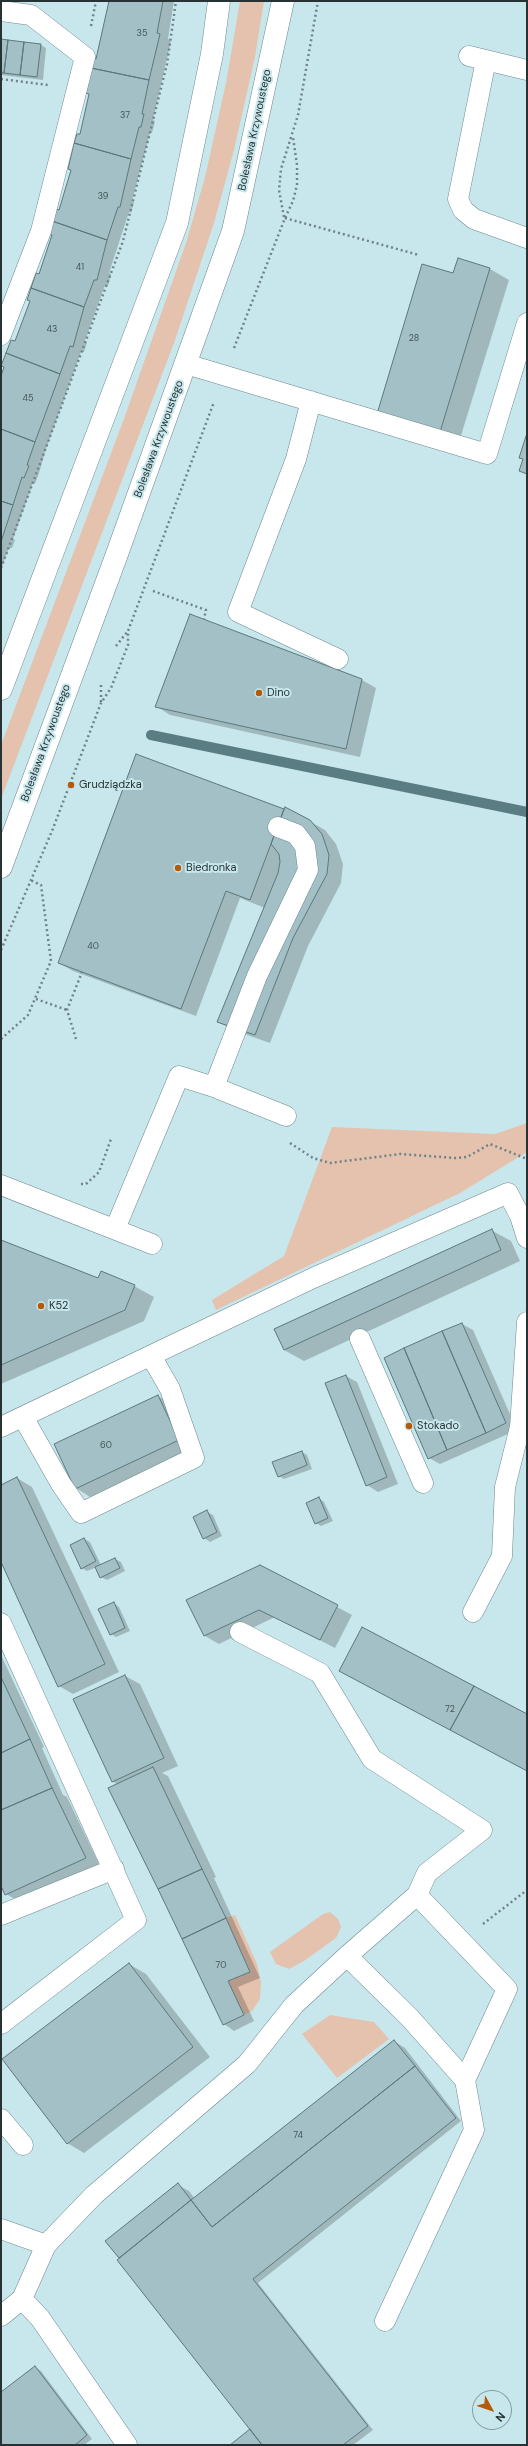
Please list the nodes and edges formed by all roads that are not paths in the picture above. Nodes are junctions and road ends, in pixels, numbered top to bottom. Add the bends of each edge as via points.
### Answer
1 (219, 1) edge
2 (283, 1) edge
3 (1, 12) edge
4 (527, 70) edge
5 (527, 238) edge
6 (527, 323) edge
7 (1, 335) edge
8 (186, 364) junction
9 (311, 401) junction
10 (338, 659) dead end
11 (1, 689) edge
12 (278, 827) dead end
13 (1, 867) edge
14 (214, 1087) junction
15 (286, 1116) dead end
16 (1, 1185) edge
17 (115, 1229) junction
18 (527, 1238) edge
19 (152, 1244) dead end
20 (527, 1322) edge
21 (360, 1339) dead end
22 (151, 1356) junction
23 (23, 1417) junction
24 (1, 1427) edge
25 (423, 1483) dead end
26 (473, 1612) dead end
27 (1, 1623) edge
28 (240, 1632) dead end
29 (114, 1869) junction
30 (416, 1895) junction
31 (1, 1915) edge
32 (347, 1956) junction
33 (1, 2024) edge
34 (465, 2080) junction
35 (1, 2119) edge
36 (23, 2145) dead end
37 (1, 2229) edge
38 (46, 2245) junction
39 (22, 2299) junction
40 (1, 2316) edge
41 (385, 2322) dead end
42 (119, 2442) edge

1 - 11 main road via 212,54 177,223
2 - 8 main road, Bolesława Krzywoustego via 233,231
3 - 7 lane via 31,15 84,57 41,231
4 - 5 lane via 477,58 458,199 463,210 474,219
6 - 9 lane via 487,454
8 - 9 lane
8 - 13 main road, Bolesława Krzywoustego
9 - 10 lane via 296,459 238,612
12 - 14 lane via 296,834 305,846 308,870 257,976
14 - 15 lane
14 - 17 lane via 179,1076
16 - 17 lane
17 - 19 lane
18 - 22 lane via 520,1216 508,1193 313,1278
20 - 26 lane via 520,1427 504,1487 502,1556
21 - 25 lane
22 - 23 lane
22 - 23 lane via 170,1389 194,1458 81,1513 61,1484
23 - 24 lane
27 - 29 lane
28 - 30 lane via 320,1673 372,1759 482,1830 427,1874
29 - 31 lane
29 - 33 lane via 136,1920
30 - 32 lane
30 - 34 lane via 507,1989
32 - 34 lane via 410,2018
32 - 38 lane via 294,2005 247,2064 94,2195
34 - 41 lane via 474,2130
35 - 36 lane
37 - 38 lane
38 - 39 lane
39 - 40 lane
39 - 42 lane via 40,2318

